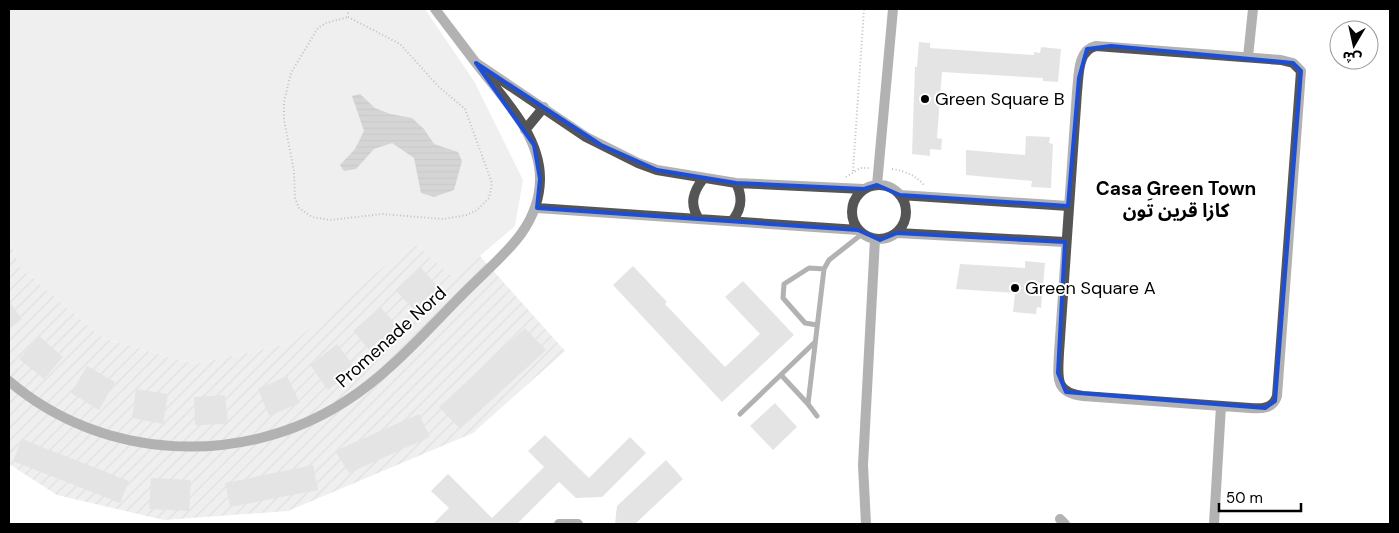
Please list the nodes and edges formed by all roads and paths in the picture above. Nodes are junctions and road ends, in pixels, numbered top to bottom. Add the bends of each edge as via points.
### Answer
1 (348, 9) edge
2 (435, 9) edge
3 (864, 9) edge
4 (893, 9) edge
5 (1253, 9) edge
6 (348, 17) junction
7 (1248, 57) junction
8 (476, 63) junction
9 (544, 108) junction
10 (525, 130) junction
11 (878, 169) junction
12 (892, 169) dead end
13 (853, 171) junction
14 (704, 179) junction
15 (736, 184) junction
16 (877, 185) junction
17 (833, 188) junction
18 (864, 189) junction
19 (900, 195) junction
20 (930, 197) junction
21 (1068, 206) junction
22 (537, 208) junction
23 (699, 219) junction
24 (732, 221) junction
25 (860, 232) junction
26 (897, 233) junction
27 (875, 239) junction
28 (1065, 242) junction
29 (824, 269) junction
30 (817, 326) junction
31 (815, 342) junction
32 (782, 376) junction
33 (9, 381) edge
34 (808, 404) junction
35 (1221, 406) junction
36 (740, 414) dead end
37 (817, 416) dead end
38 (559, 524) edge
39 (578, 524) edge
40 (866, 524) edge
41 (1214, 524) edge

1 - 6 path
2 - 8 street
3 - 13 path
4 - 11 street
5 - 7 street
6 - 6 path via 318,28 288,80 284,120 299,208 312,217 330,220 382,214 443,219 477,210 489,198 492,183 465,109 424,72 400,44
7 - 21 street via 1111,46 1087,49 1079,78
7 - 35 street via 1293,63 1301,71 1302,82 1277,396 1272,405 1264,408
8 - 9 street
8 - 10 street
9 - 10 street
9 - 14 street via 586,137 630,160 657,170
10 - 22 street via 534,145 539,165
11 - 13 path
11 - 16 street
12 - 20 path via 919,179
13 - 17 path
14 - 15 street
14 - 23 street via 693,197
15 - 17 street
15 - 24 street via 740,205
16 - 18 street
16 - 19 street via 892,188
17 - 18 street
18 - 25 street via 851,209
19 - 20 street
19 - 26 street via 906,214
20 - 21 street
21 - 28 street
22 - 23 street
22 - 33 street, Promenade Nord via 527,228 505,252 374,380 338,406 288,429 216,445 150,446 79,424 52,411
23 - 24 street
24 - 25 street
25 - 27 street
25 - 29 lane
26 - 27 street via 889,238
26 - 28 street
27 - 40 street via 863,465
28 - 35 street via 1058,373 1064,390 1083,396
29 - 30 lane
29 - 30 lane via 809,268 784,284 782,290 783,298 805,323
30 - 31 lane
31 - 32 lane
31 - 34 lane
32 - 34 lane
32 - 36 lane
34 - 37 lane
35 - 41 street
38 - 39 street

